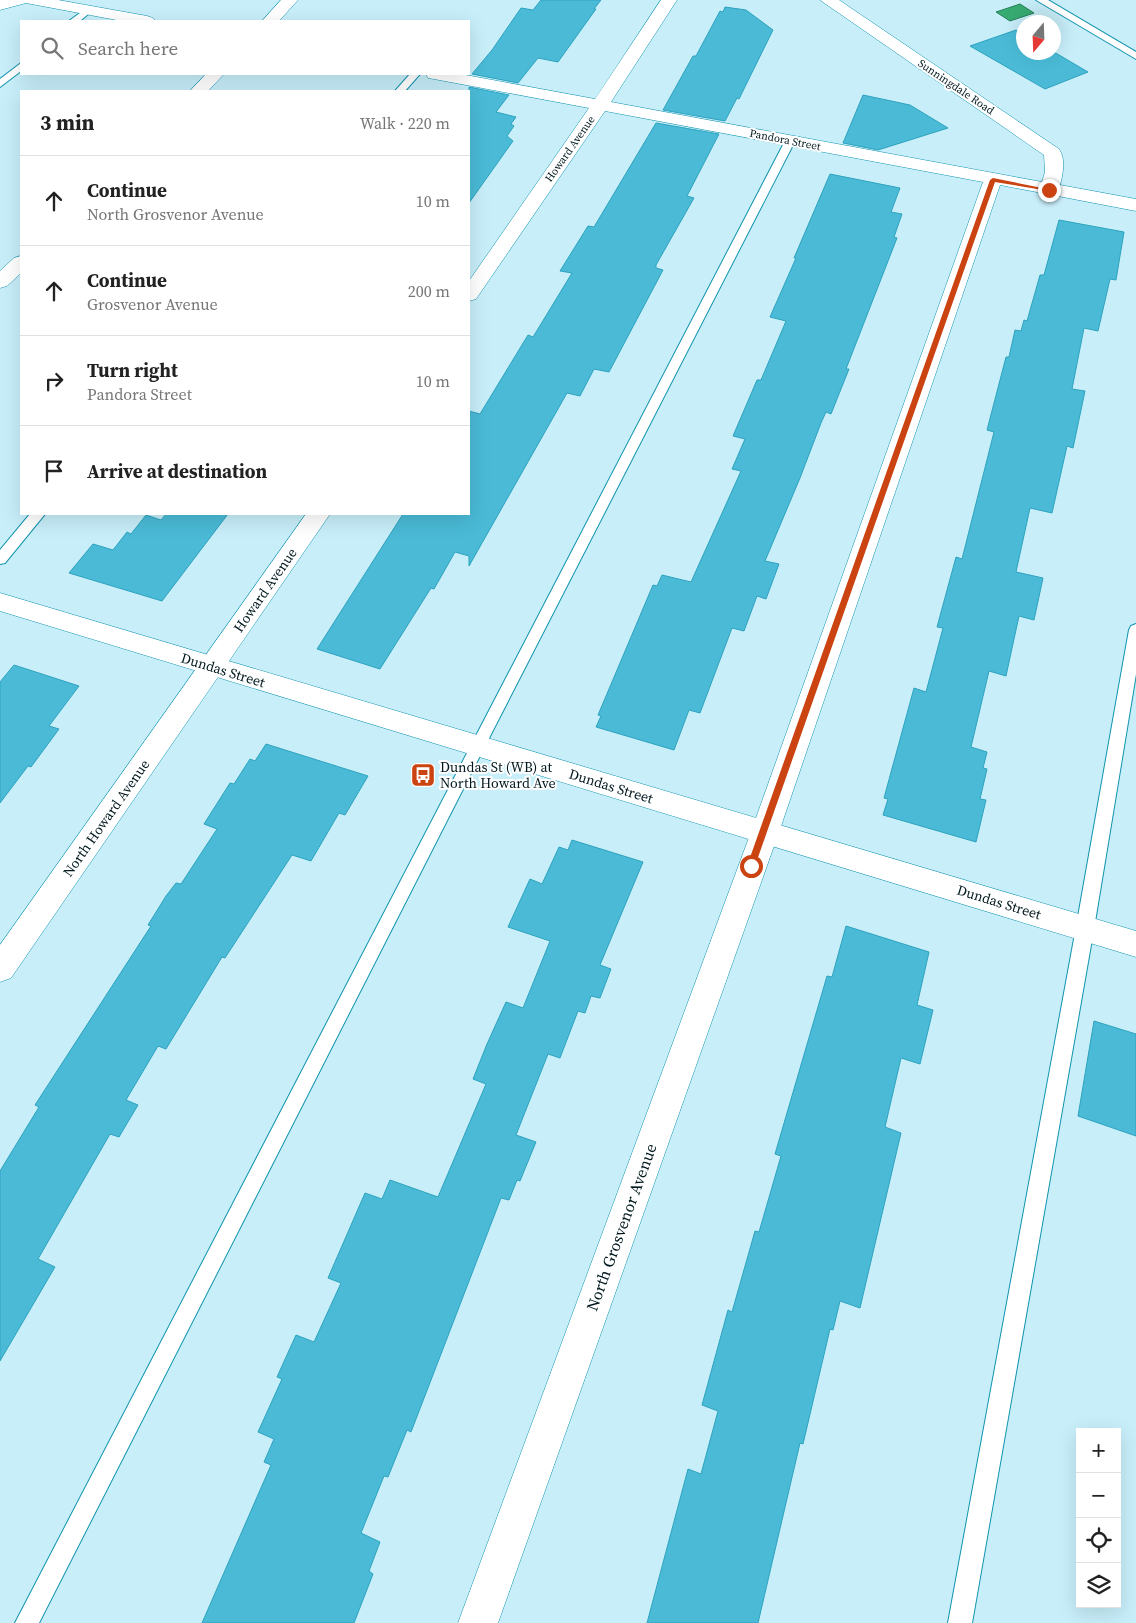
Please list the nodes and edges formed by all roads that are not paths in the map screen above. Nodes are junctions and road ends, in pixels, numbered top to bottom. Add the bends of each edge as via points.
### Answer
1 (20, 0) edge
2 (31, 0) edge
3 (290, 0) edge
4 (669, 0) edge
5 (828, 0) edge
6 (1041, 0) edge
7 (0, 5) edge
8 (88, 10) junction
9 (75, 20) edge
10 (142, 20) edge
11 (271, 20) edge
12 (1136, 56) edge
13 (20, 67) edge
14 (215, 75) edge
15 (414, 75) edge
16 (439, 75) edge
17 (0, 84) edge
18 (199, 90) edge
19 (401, 90) edge
20 (600, 105) junction
21 (790, 141) junction
22 (993, 180) junction
23 (1049, 190) junction
24 (1136, 205) edge
25 (20, 263) edge
26 (0, 282) edge
27 (470, 294) edge
28 (37, 515) edge
29 (317, 515) edge
30 (0, 558) edge
31 (0, 602) edge
32 (1136, 630) edge
33 (211, 667) junction
34 (477, 746) junction
35 (764, 832) junction
36 (1085, 928) junction
37 (1136, 944) edge
38 (0, 970) edge
39 (27, 1623) edge
40 (478, 1623) edge
41 (960, 1623) edge

1 - 7 street
2 - 8 street
3 - 11 street
4 - 20 street, Howard Avenue
5 - 23 street, Sunningdale Road via 1053,152 1054,172
6 - 12 lane
8 - 9 lane
8 - 10 street
13 - 17 lane
14 - 18 street
15 - 19 lane
16 - 20 street, Pandora Street
20 - 21 street, Pandora Street
20 - 27 street, Howard Avenue
21 - 22 street, Pandora Street
21 - 34 lane
22 - 23 street, Pandora Street
22 - 35 street, North Grosvenor Avenue
23 - 24 street, Pandora Street
25 - 26 street
28 - 30 lane
29 - 33 street, Howard Avenue
31 - 33 street, Dundas Street
32 - 36 lane
33 - 34 street, Dundas Street
33 - 38 street, North Howard Avenue
34 - 35 street, Dundas Street
34 - 39 lane
35 - 36 street, Dundas Street
35 - 40 street, North Grosvenor Avenue
36 - 37 street, Dundas Street
36 - 41 lane

